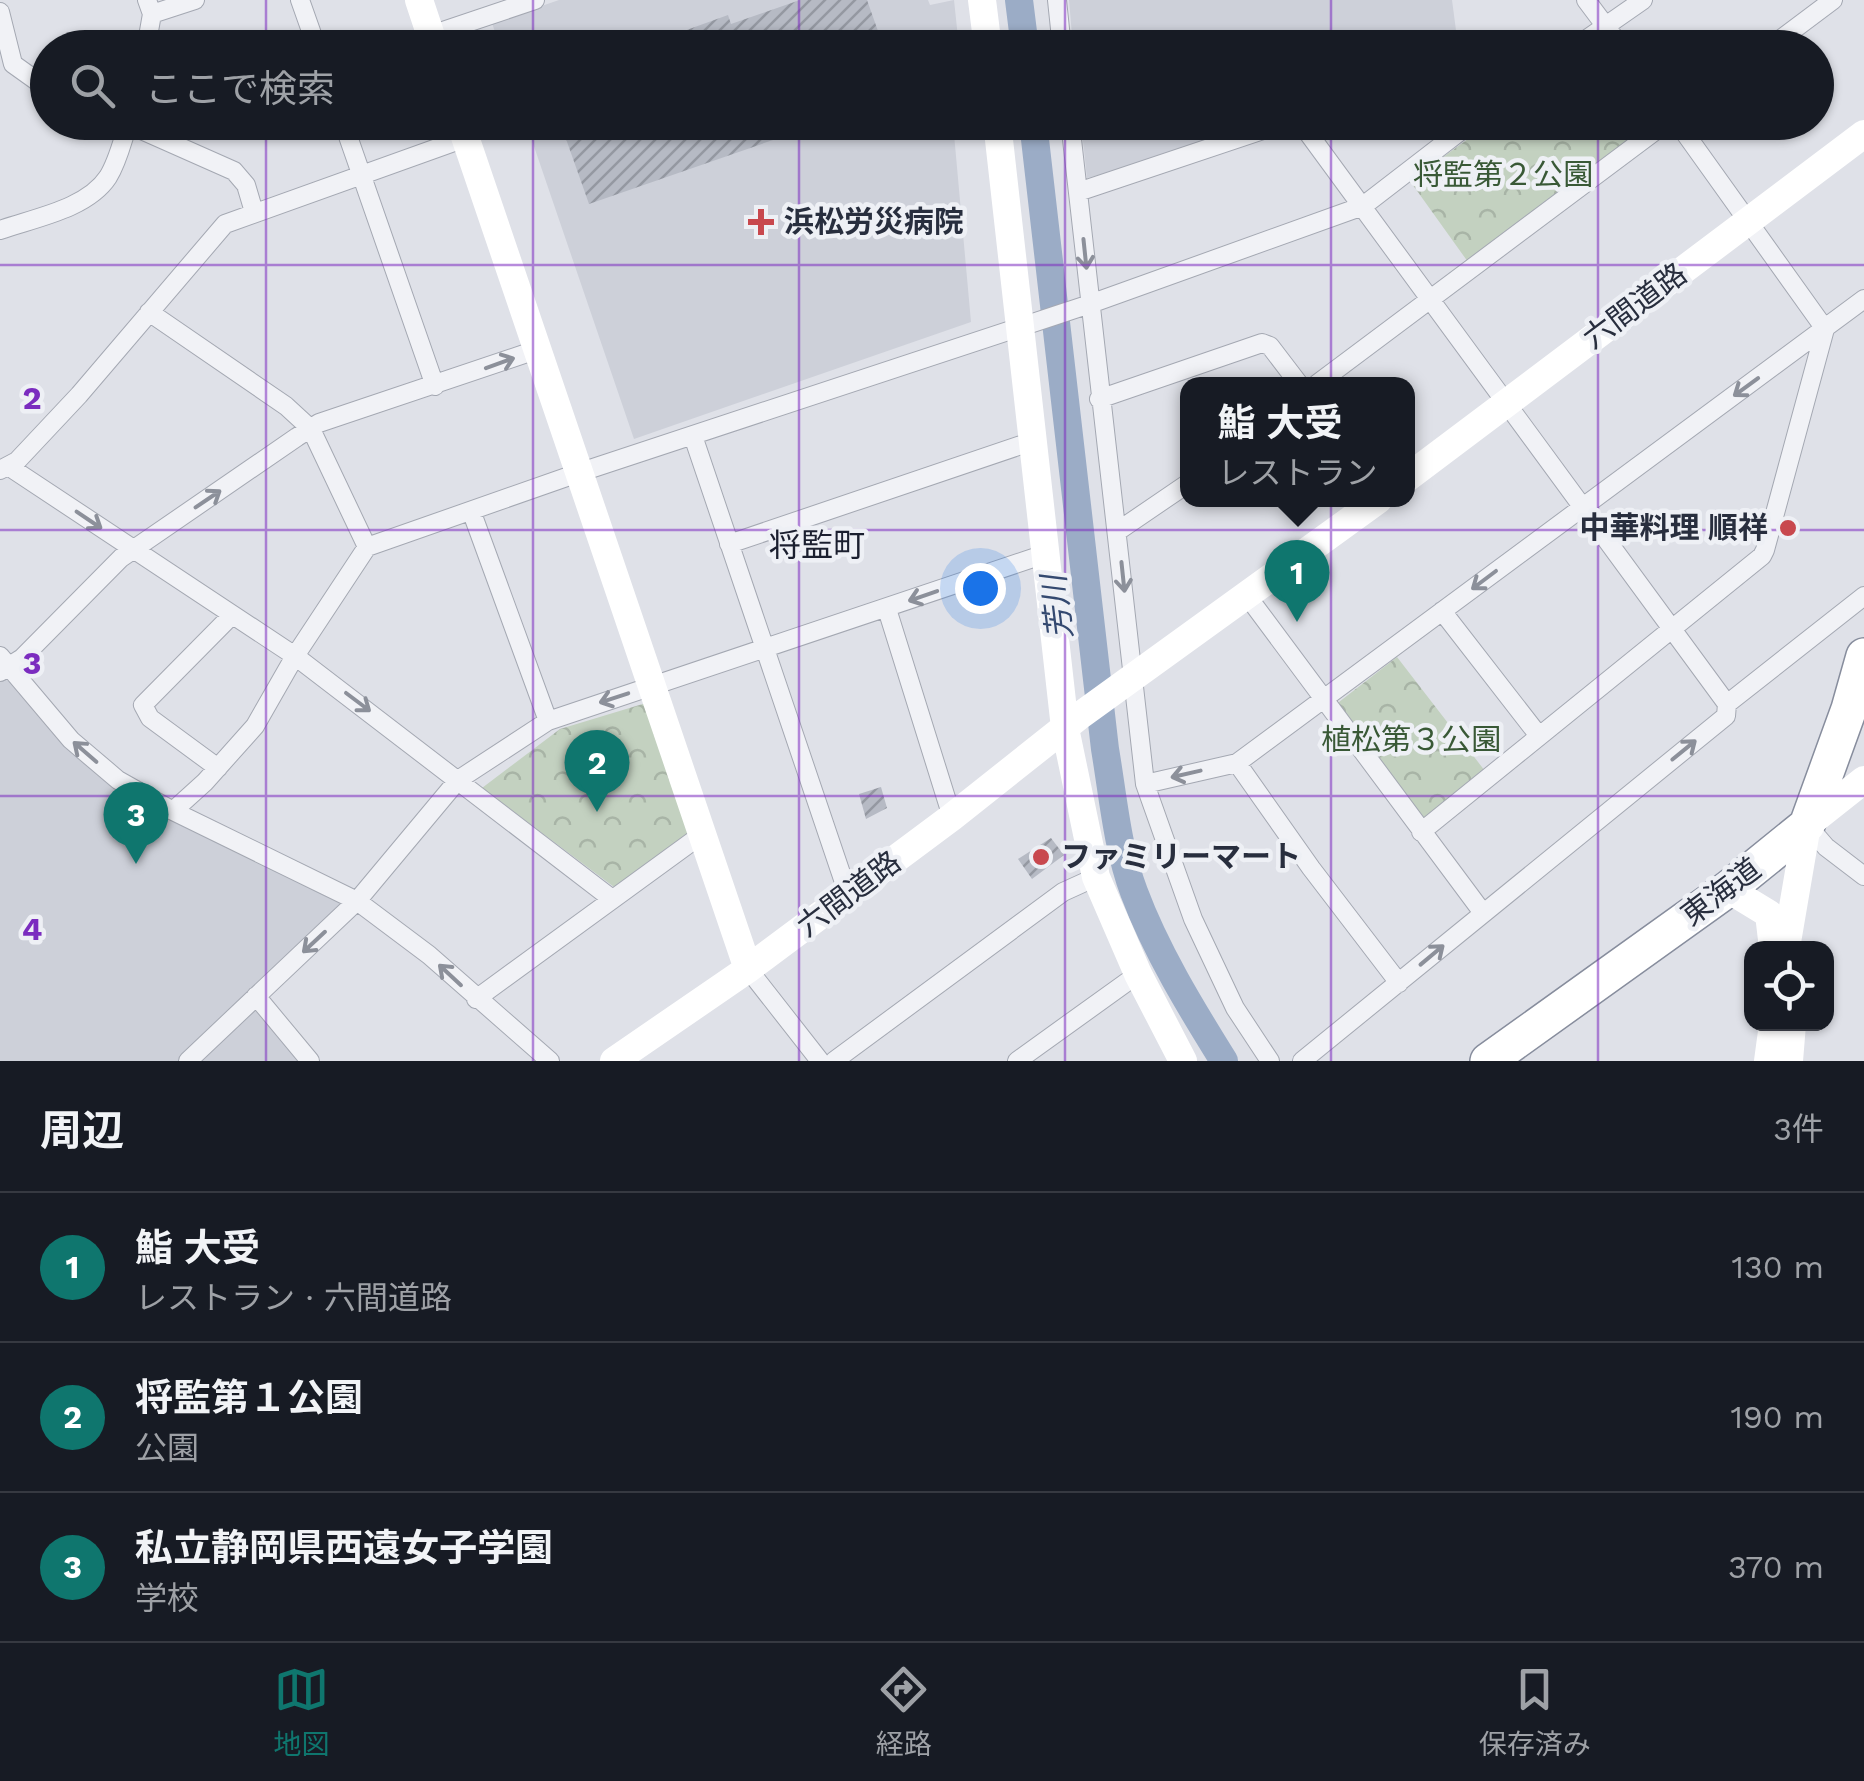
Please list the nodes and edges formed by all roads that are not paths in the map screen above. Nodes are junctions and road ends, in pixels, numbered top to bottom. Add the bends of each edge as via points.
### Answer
1 (195, 0) edge
2 (300, 0) edge
3 (419, 0) edge
4 (535, 0) edge
5 (982, 0) edge
6 (1057, 0) edge
7 (1586, 0) edge
8 (1642, 0) edge
9 (1833, 0) edge
10 (149, 7) edge
11 (0, 12) edge
12 (1606, 25) junction
13 (311, 30) edge
14 (429, 30) edge
15 (460, 30) edge
16 (986, 30) edge
17 (1060, 30) edge
18 (1599, 30) edge
19 (1609, 30) edge
20 (1793, 30) edge
21 (6, 66) edge
22 (30, 79) edge
23 (1864, 134) edge
24 (122, 140) edge
25 (164, 140) edge
26 (348, 140) edge
27 (438, 140) edge
28 (466, 140) edge
29 (1000, 140) edge
30 (1072, 140) edge
31 (1233, 140) edge
32 (1314, 140) edge
33 (1449, 140) edge
34 (1643, 140) edge
35 (1690, 140) edge
36 (360, 173) junction
37 (1078, 192) junction
38 (1363, 206) junction
39 (254, 212) junction
40 (1748, 220) junction
41 (0, 230) edge
42 (1431, 297) junction
43 (1864, 300) edge
44 (1086, 305) junction
45 (149, 312) junction
46 (1024, 326) junction
47 (1825, 329) junction
48 (539, 349) junction
49 (1294, 377) edge
50 (1326, 377) edge
51 (436, 386) junction
52 (1100, 400) junction
53 (1507, 403) junction
54 (311, 429) junction
55 (693, 436) junction
56 (1033, 441) junction
57 (3, 467) edge
58 (581, 472) junction
59 (1415, 472) edge
60 (1180, 489) edge
61 (1369, 507) edge
62 (1581, 508) junction
63 (472, 513) junction
64 (1118, 531) junction
65 (728, 544) junction
66 (368, 548) junction
67 (134, 549) junction
68 (1048, 553) junction
69 (1864, 596) edge
70 (1248, 597) junction
71 (886, 609) junction
72 (1442, 611) junction
73 (231, 616) junction
74 (1671, 630) junction
75 (763, 648) junction
76 (295, 656) junction
77 (1864, 656) edge
78 (3, 666) edge
79 (1129, 682) junction
80 (654, 685) junction
81 (1323, 698) junction
82 (1727, 704) junction
83 (548, 720) junction
84 (1072, 723) junction
85 (1857, 723) edge
86 (1539, 736) junction
87 (1237, 762) junction
88 (218, 768) junction
89 (458, 780) junction
90 (1864, 780) edge
91 (1145, 784) junction
92 (172, 811) junction
93 (952, 817) junction
94 (1808, 825) junction
95 (1420, 832) junction
96 (701, 835) junction
97 (1864, 876) edge
98 (1096, 877) junction
99 (1728, 889) junction
100 (848, 894) junction
101 (612, 899) junction
102 (358, 901) junction
103 (1483, 913) junction
104 (1772, 941) edge
105 (1787, 941) edge
106 (1799, 941) edge
107 (748, 969) junction
108 (1138, 974) junction
109 (1399, 983) junction
110 (256, 996) junction
111 (476, 1000) junction
112 (1772, 1031) edge
113 (1791, 1031) edge
114 (188, 1061) edge
115 (310, 1061) edge
116 (550, 1061) edge
117 (614, 1061) edge
118 (820, 1061) edge
119 (834, 1061) edge
120 (1018, 1061) edge
121 (1183, 1061) edge
122 (1270, 1061) edge
123 (1302, 1061) edge
124 (1488, 1061) edge
125 (1768, 1061) edge
126 (1789, 1061) edge

1 - 10 street
2 - 13 street
3 - 14 street
4 - 15 street
5 - 16 street
6 - 17 street
7 - 12 street
8 - 12 street
9 - 20 street
11 - 21 street
12 - 18 street
12 - 19 street
21 - 22 street
23 - 40 street, 六間道路
24 - 41 street via 107,180 94,192
25 - 39 street via 234,171
26 - 36 street
27 - 36 street
28 - 48 street
29 - 46 street
30 - 37 street
31 - 37 street
32 - 38 street
33 - 38 street
34 - 42 street
35 - 40 street
36 - 39 street
36 - 51 street
37 -> 44 street
38 - 42 street
38 - 44 street
39 - 45 street via 220,227
40 - 47 street
40 - 53 street, 六間道路
42 - 50 street
42 - 53 street
43 - 47 street
44 - 46 street
44 - 52 street
45 - 54 street
45 - 57 street via 17,461
46 - 55 street
46 - 56 street
47 -> 62 street
47 - 74 street via 1765,550
51 -> 48 street
48 - 58 street
49 - 52 street via 1262,343
51 - 54 street
52 - 64 street
53 - 59 street, 六間道路
53 - 62 street
54 - 66 street
67 -> 54 street
55 - 58 street
55 - 65 street
56 - 65 street
56 - 68 street
57 -> 67 street
58 - 63 street
58 - 80 street
60 - 64 street
61 - 70 street
62 -> 72 street
62 - 74 street
63 - 66 street
63 - 83 street
64 -> 79 street
65 - 75 street
66 - 76 street
67 - 73 street
67 - 78 street
68 -> 71 street
68 - 84 street
69 - 82 street
70 - 79 street
70 - 81 street
71 - 75 street
71 - 93 street
72 - 81 street
72 - 86 street
73 - 76 street
73 - 88 street via 143,706
74 - 82 street
74 - 86 street
75 - 80 street
75 - 100 street
76 - 88 street via 254,726
76 -> 89 street
77 - 85 highway
92 -> 78 street via 83,750
79 - 84 street, 六間道路
79 - 91 street
80 -> 83 street
80 - 96 street
81 - 87 street
81 - 95 street
103 -> 82 street via 1726,716
83 - 89 street
84 - 93 street, 六間道路
84 - 98 street
85 - 94 highway
86 - 95 street
87 -> 91 street
87 - 109 street
88 - 92 street
89 - 101 street
89 - 102 street
90 - 94 street
91 - 122 street via 1193,919 1235,1008
92 - 102 street
93 - 100 street, 六間道路
94 - 97 street
94 - 99 highway, 東海道
94 - 105 street
94 - 106 street
95 - 103 street
96 - 101 street
96 - 107 street
98 - 108 street
98 - 119 street via 1063,892
99 - 104 street via 1768,914
99 - 124 highway, 東海道
100 - 107 street, 六間道路
101 - 111 street
102 -> 110 street
111 -> 102 street
109 -> 103 street
107 - 117 street, 六間道路
107 - 118 street
108 - 120 street
108 - 121 street
109 - 123 street
110 - 114 street
110 - 115 street
111 - 116 street
112 - 125 street
113 - 126 street

